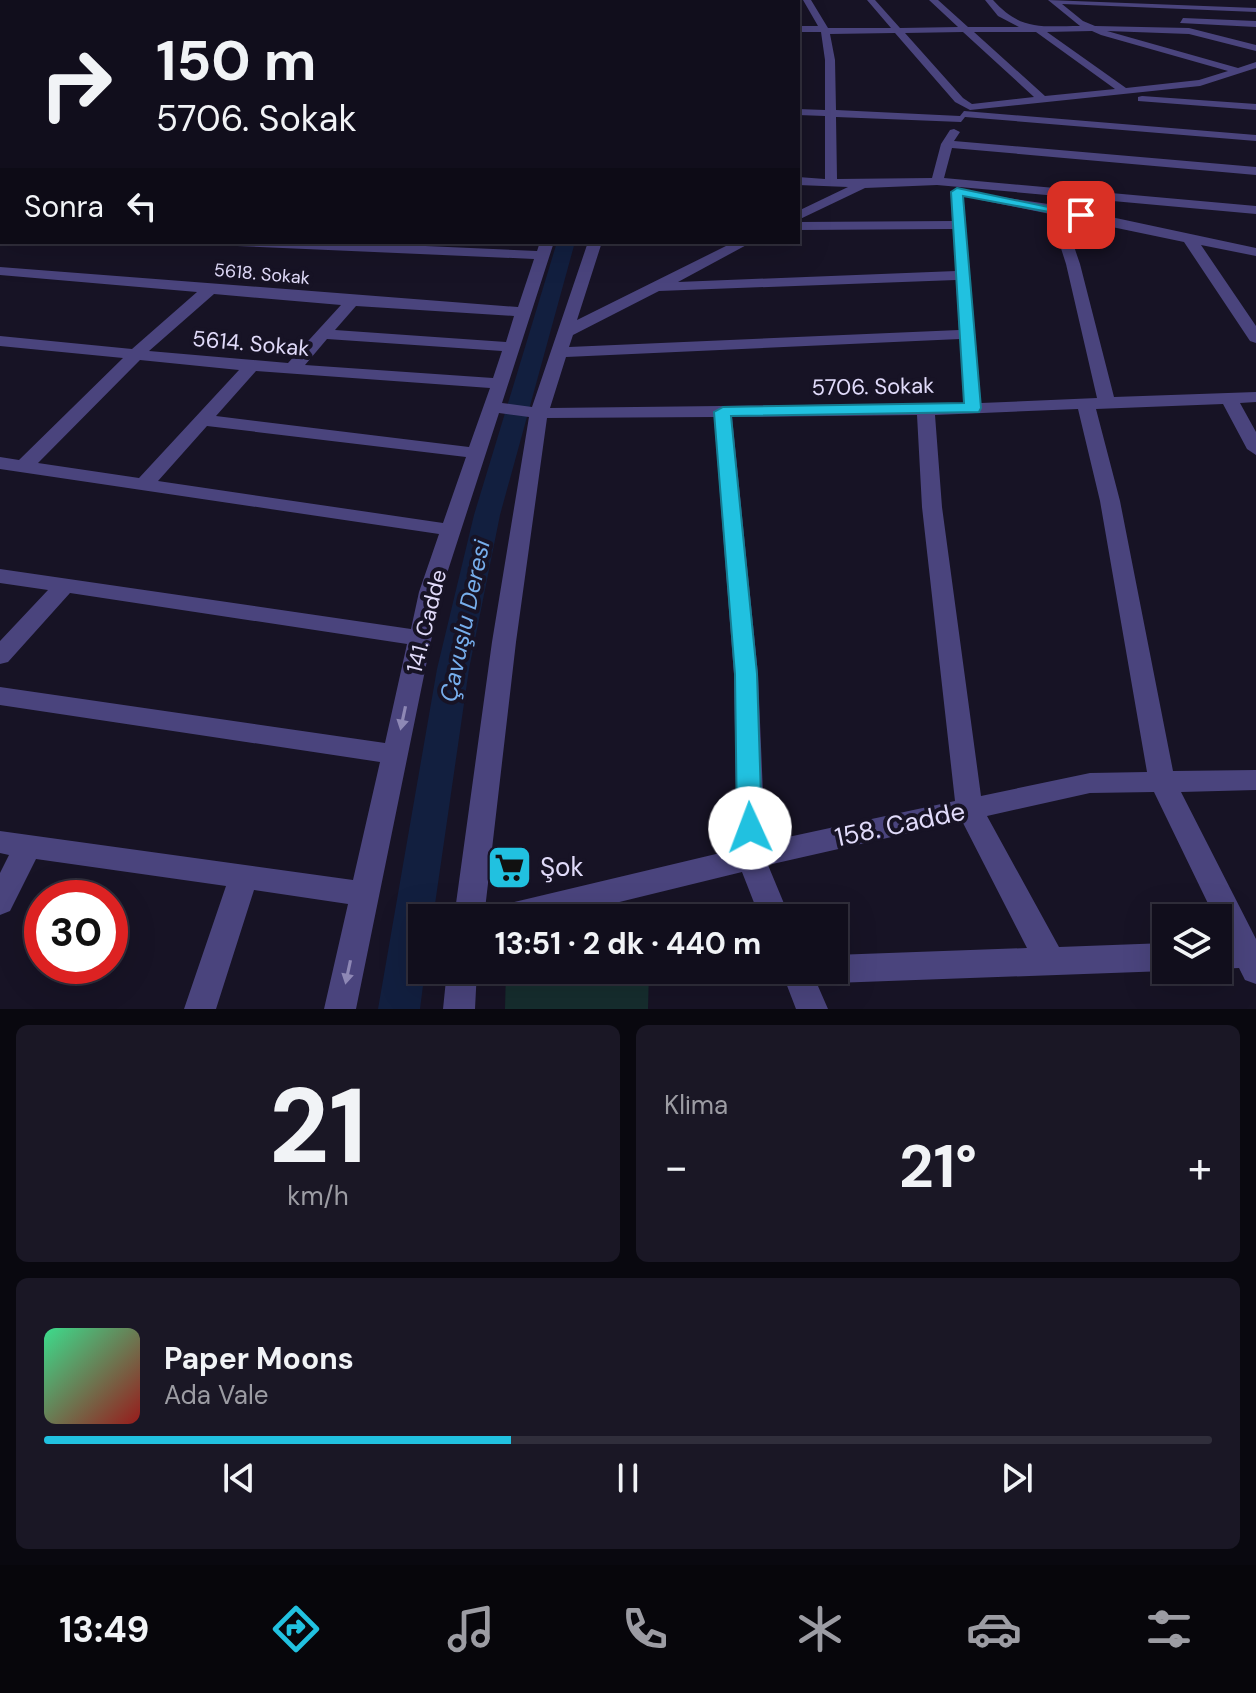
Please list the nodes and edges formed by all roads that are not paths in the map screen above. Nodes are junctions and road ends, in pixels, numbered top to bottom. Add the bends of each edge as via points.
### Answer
1 (807, 0) edge
2 (871, 0) edge
3 (933, 0) edge
4 (989, 0) edge
5 (1052, 0) edge
6 (1228, 0) edge
7 (1104, 1) edge
8 (1178, 3) edge
9 (1245, 9) junction
10 (1256, 10) edge
11 (1071, 16) junction
12 (1256, 24) edge
13 (1089, 27) junction
14 (1031, 28) junction
15 (800, 29) edge
16 (824, 30) junction
17 (966, 31) junction
18 (897, 33) junction
19 (1256, 48) edge
20 (1256, 65) edge
21 (1242, 76) junction
22 (1216, 78) junction
23 (1228, 79) junction
24 (1126, 92) junction
25 (1090, 95) junction
26 (1042, 99) junction
27 (1240, 106) junction
28 (1256, 107) edge
29 (800, 112) edge
30 (830, 113) junction
31 (965, 114) junction
32 (1256, 138) edge
33 (947, 144) junction
34 (1256, 171) edge
35 (800, 181) edge
36 (937, 181) junction
37 (831, 182) junction
38 (864, 184) junction
39 (957, 192) junction
40 (1055, 209) junction
41 (1256, 210) edge
42 (800, 215) edge
43 (960, 225) junction
44 (800, 226) edge
45 (1189, 238) junction
46 (339, 244) edge
47 (594, 244) edge
48 (544, 248) edge
49 (720, 248) edge
50 (1256, 252) edge
51 (0, 271) edge
52 (963, 275) junction
53 (654, 287) junction
54 (209, 290) junction
55 (352, 301) junction
56 (521, 312) junction
57 (323, 334) junction
58 (967, 334) junction
59 (1256, 338) edge
60 (563, 342) junction
61 (4, 345) edge
62 (510, 347) junction
63 (135, 355) junction
64 (252, 366) junction
65 (292, 369) junction
66 (498, 383) junction
67 (1256, 397) edge
68 (1229, 398) junction
69 (1096, 403) junction
70 (491, 407) junction
71 (973, 408) junction
72 (926, 410) junction
73 (723, 412) junction
74 (538, 413) junction
75 (203, 420) junction
76 (1256, 449) edge
77 (475, 453) junction
78 (0, 463) edge
79 (24, 466) junction
80 (144, 484) junction
81 (451, 530) junction
82 (0, 576) edge
83 (65, 585) junction
84 (420, 638) junction
85 (0, 656) edge
86 (0, 696) edge
87 (395, 754) junction
88 (1256, 780) edge
89 (1162, 781) junction
90 (969, 809) junction
91 (14, 844) edge
92 (751, 859) junction
93 (244, 876) junction
94 (365, 894) junction
95 (0, 902) edge
96 (471, 904) edge
97 (561, 904) edge
98 (769, 904) edge
99 (1152, 958) edge
100 (1244, 958) edge
101 (1051, 963) junction
102 (848, 969) edge
103 (461, 984) edge
104 (803, 984) edge
105 (200, 1009) edge
106 (340, 1009) edge
107 (459, 1009) edge
108 (812, 1009) edge

1 - 16 street
2 - 18 street
3 - 17 street
4 - 14 street via 1001,14
5 - 7 street
5 - 11 street
6 - 9 street
7 - 8 street
8 - 9 street
9 - 10 street
11 - 12 street
11 - 13 street
13 - 14 street
13 - 19 street via 1178,29
13 - 21 street
14 - 17 street
14 - 24 street
15 - 16 street
16 - 18 street
16 - 30 street
17 - 18 street
17 - 26 street
18 - 31 street via 959,100
20 - 21 street
21 - 22 street
21 - 23 street
22 - 23 street
22 - 24 street
23 - 27 street
24 - 25 street
25 - 26 street
25 - 27 street
26 - 31 street
27 - 28 street
29 - 30 street
30 - 31 street
30 - 37 street
31 - 32 street
31 - 33 street
33 - 34 street
33 - 36 street
35 - 37 street
36 - 38 street
36 - 39 street
36 - 41 street
37 - 38 street
38 - 42 street
39 - 40 street
39 - 43 street
40 - 45 street
40 - 69 street via 1073,264
43 - 44 street
43 - 52 street
45 - 50 street
45 - 59 street
46 - 48 street
47 - 60 street
48 - 56 street, 141. Cadde
49 - 53 street
51 - 54 street, 5618. Sokak
52 - 53 street
52 - 58 street
53 - 60 street
54 - 55 street, 5618. Sokak
54 - 63 street
55 - 56 street, 5618. Sokak
55 - 57 street
56 - 62 street, 141. Cadde
57 - 62 street
57 - 65 street
58 - 60 street
58 - 71 street
60 - 74 street
61 - 63 street, 5614. Sokak
62 - 66 street, 141. Cadde
63 - 64 street, 5614. Sokak
63 - 79 street
64 - 65 street, 5614. Sokak
64 - 75 street
65 - 66 street, 5614. Sokak
66 - 70 street, 141. Cadde
67 - 68 street, 5706. Sokak
68 - 69 street, 5706. Sokak
68 - 76 street
69 - 71 street, 5706. Sokak
69 - 89 street
70 - 74 street, 5706. Sokak
70 - 77 street, 141. Cadde
71 - 72 street, 5706. Sokak
72 - 73 street, 5706. Sokak
72 - 90 street via 932,507
73 - 74 street, 5706. Sokak
73 - 92 street via 746,674
74 - 96 street
75 - 77 street
75 - 80 street
77 - 81 street, 141. Cadde
78 - 79 street
79 - 80 street
80 - 81 street
81 - 84 street, 141. Cadde
82 - 83 street
83 - 84 street
83 - 85 street
84 -> 87 street, 141. Cadde
86 - 87 street
87 - 94 street, 141. Cadde
88 - 89 street, 158. Cadde
89 - 90 street, 158. Cadde via 1090,783
89 - 100 street
90 - 92 street, 158. Cadde
90 - 101 street
91 - 93 street
91 - 95 street
92 - 97 street, 158. Cadde
92 - 98 street
93 - 94 street
93 - 105 street
94 -> 106 street, 141. Cadde
99 - 101 street
101 - 102 street
103 - 107 street
104 - 108 street

